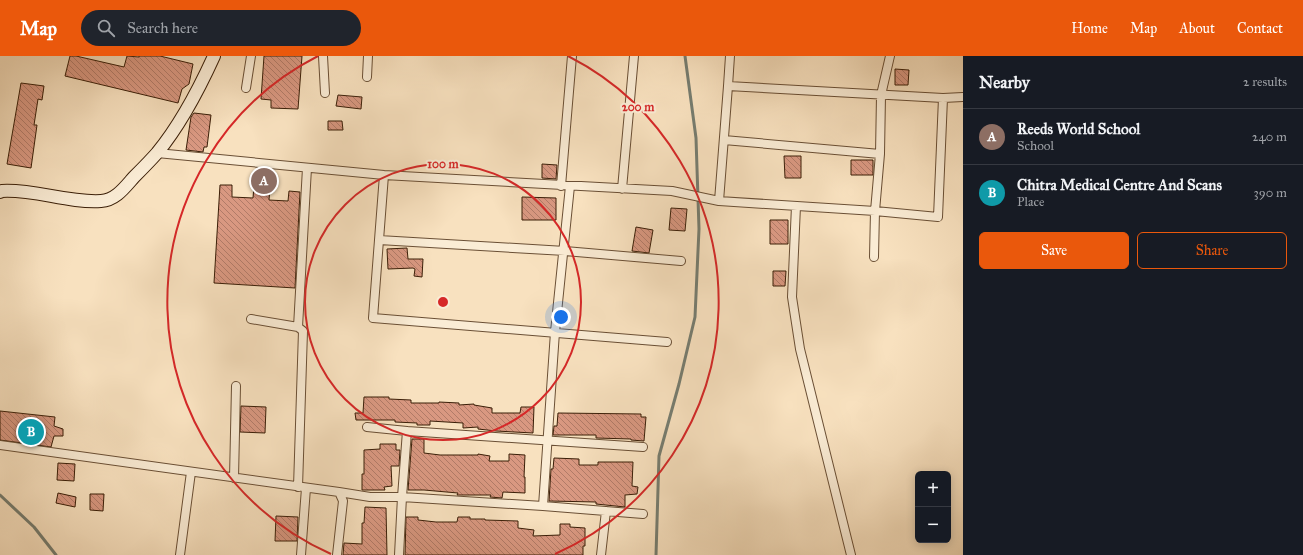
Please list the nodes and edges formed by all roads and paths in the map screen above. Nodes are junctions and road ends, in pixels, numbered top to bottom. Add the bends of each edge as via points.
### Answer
1 (214, 56) edge
2 (251, 56) edge
3 (323, 56) edge
4 (368, 56) edge
5 (572, 56) edge
6 (634, 56) edge
7 (730, 56) edge
8 (890, 56) edge
9 (367, 77) dead end
10 (728, 86) junction
11 (246, 88) dead end
12 (325, 93) dead end
13 (881, 95) junction
14 (963, 97) edge
15 (943, 98) junction
16 (724, 140) junction
17 (157, 152) junction
18 (880, 154) junction
19 (307, 168) junction
20 (384, 175) junction
21 (562, 186) junction
22 (570, 186) junction
23 (622, 189) junction
24 (0, 192) edge
25 (719, 201) junction
26 (796, 206) junction
27 (875, 211) junction
28 (379, 240) junction
29 (565, 251) junction
30 (874, 258) dead end
31 (680, 261) dead end
32 (251, 319) dead end
33 (298, 327) junction
34 (555, 332) junction
35 (667, 342) dead end
36 (236, 386) dead end
37 (367, 427) dead end
38 (407, 431) junction
39 (548, 441) junction
40 (0, 445) edge
41 (643, 447) dead end
42 (191, 472) junction
43 (234, 478) junction
44 (302, 487) junction
45 (339, 492) junction
46 (402, 497) junction
47 (543, 506) junction
48 (606, 511) junction
49 (643, 514) dead end
50 (180, 555) edge
51 (300, 555) edge
52 (337, 555) edge
53 (399, 555) edge
54 (601, 555) edge
55 (851, 555) edge

1 - 17 street via 185,113
2 - 11 street
3 - 12 street
4 - 9 street
5 - 21 street
6 - 23 street
7 - 10 street
8 - 13 street
10 - 13 street
10 - 16 street
13 - 15 street
13 - 18 street
14 - 15 street
15 - 27 street via 938,217
16 - 18 street
16 - 25 street
17 - 19 street
17 - 24 street via 116,196 103,201 72,200 17,190
18 - 27 street
19 - 20 street
19 - 33 street
20 - 21 street
20 - 28 street
21 - 22 street
22 - 23 street
22 - 29 street
23 - 25 street via 672,191
25 - 26 street
26 - 27 street
26 - 55 street via 792,297 800,349
27 - 30 street
28 - 29 street
28 - 34 street via 374,318
29 - 31 street
29 - 34 street
32 - 33 street
33 - 44 street via 303,331
34 - 35 street
34 - 39 street
36 - 43 street
37 - 38 street
38 - 39 street
38 - 46 street
39 - 41 street
39 - 47 street
40 - 42 street
42 - 43 street
42 - 50 street
43 - 44 street
44 - 45 street
44 - 51 street
45 - 46 street via 370,497
45 - 52 street via 343,501
46 - 47 street
46 - 53 street
47 - 48 street
48 - 49 street
48 - 54 street

